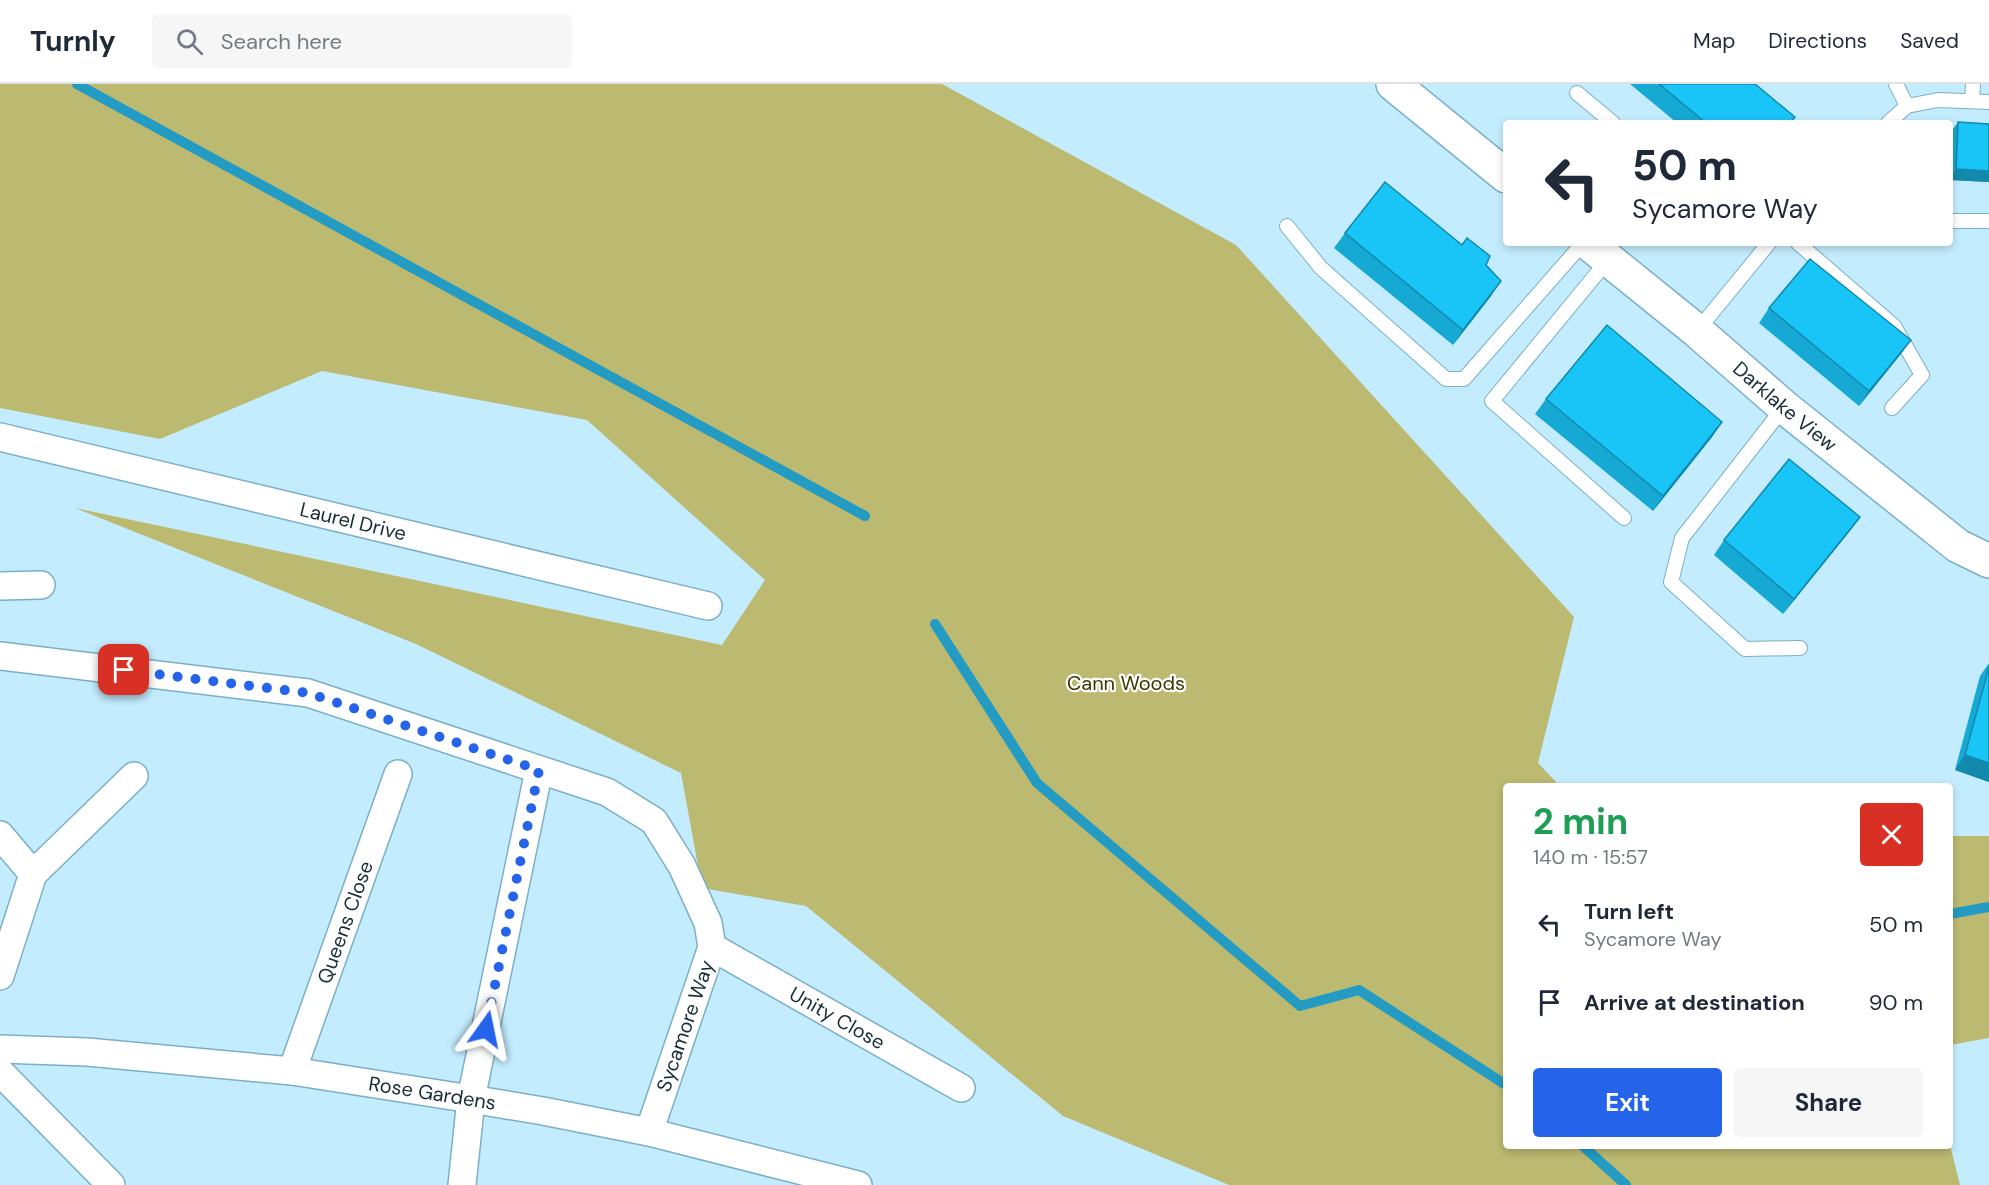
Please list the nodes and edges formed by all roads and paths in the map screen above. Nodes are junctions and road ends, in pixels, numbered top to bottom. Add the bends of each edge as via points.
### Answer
1 (1393, 84) edge
2 (1896, 84) edge
3 (1973, 84) edge
4 (1577, 93) dead end
5 (1972, 102) junction
6 (1989, 102) edge
7 (1906, 106) junction
8 (1609, 120) edge
9 (1891, 120) edge
10 (1503, 174) edge
11 (1953, 221) edge
12 (1989, 221) edge
13 (1287, 226) dead end
14 (1761, 246) edge
15 (1801, 246) edge
16 (1593, 249) edge
17 (1697, 332) junction
18 (1784, 407) junction
19 (1892, 408) dead end
20 (0, 437) edge
21 (1624, 518) dead end
22 (1989, 561) edge
23 (41, 585) dead end
24 (0, 586) edge
25 (708, 606) dead end
26 (1800, 648) dead end
27 (0, 656) edge
28 (539, 770) junction
29 (398, 774) dead end
30 (134, 776) dead end
31 (0, 836) edge
32 (33, 874) junction
33 (712, 947) junction
34 (0, 976) edge
35 (0, 1049) edge
36 (292, 1071) junction
37 (0, 1072) edge
38 (961, 1088) dead end
39 (471, 1099) junction
40 (649, 1132) junction
41 (111, 1185) edge
42 (462, 1185) edge
43 (858, 1185) edge

1 - 10 street
2 - 7 lane
3 - 5 lane
4 - 8 lane
5 - 6 lane
5 - 7 lane via 1938,100
7 - 9 lane
11 - 12 lane
13 - 16 lane via 1321,268 1446,379 1464,379
14 - 17 lane
15 - 19 lane via 1894,326 1922,375
16 - 17 street, Darklake View
16 - 21 lane via 1492,401
17 - 18 street, Darklake View
18 - 22 street, Darklake View via 1958,546
18 - 26 lane via 1682,538 1671,582 1745,649
20 - 25 street, Laurel Drive
23 - 24 street
27 - 28 street, Sycamore Way via 308,693
28 - 33 street, Sycamore Way via 607,792 654,821 682,866 708,924
28 - 39 street
29 - 36 street, Queens Close
30 - 32 street
31 - 32 street
32 - 34 street
33 - 38 street, Unity Close
33 - 40 street, Sycamore Way
35 - 36 street, Rose Gardens via 87,1052
36 - 39 street, Rose Gardens
37 - 41 street
39 - 40 street, Rose Gardens
39 - 42 street
40 - 43 street, Rose Gardens

